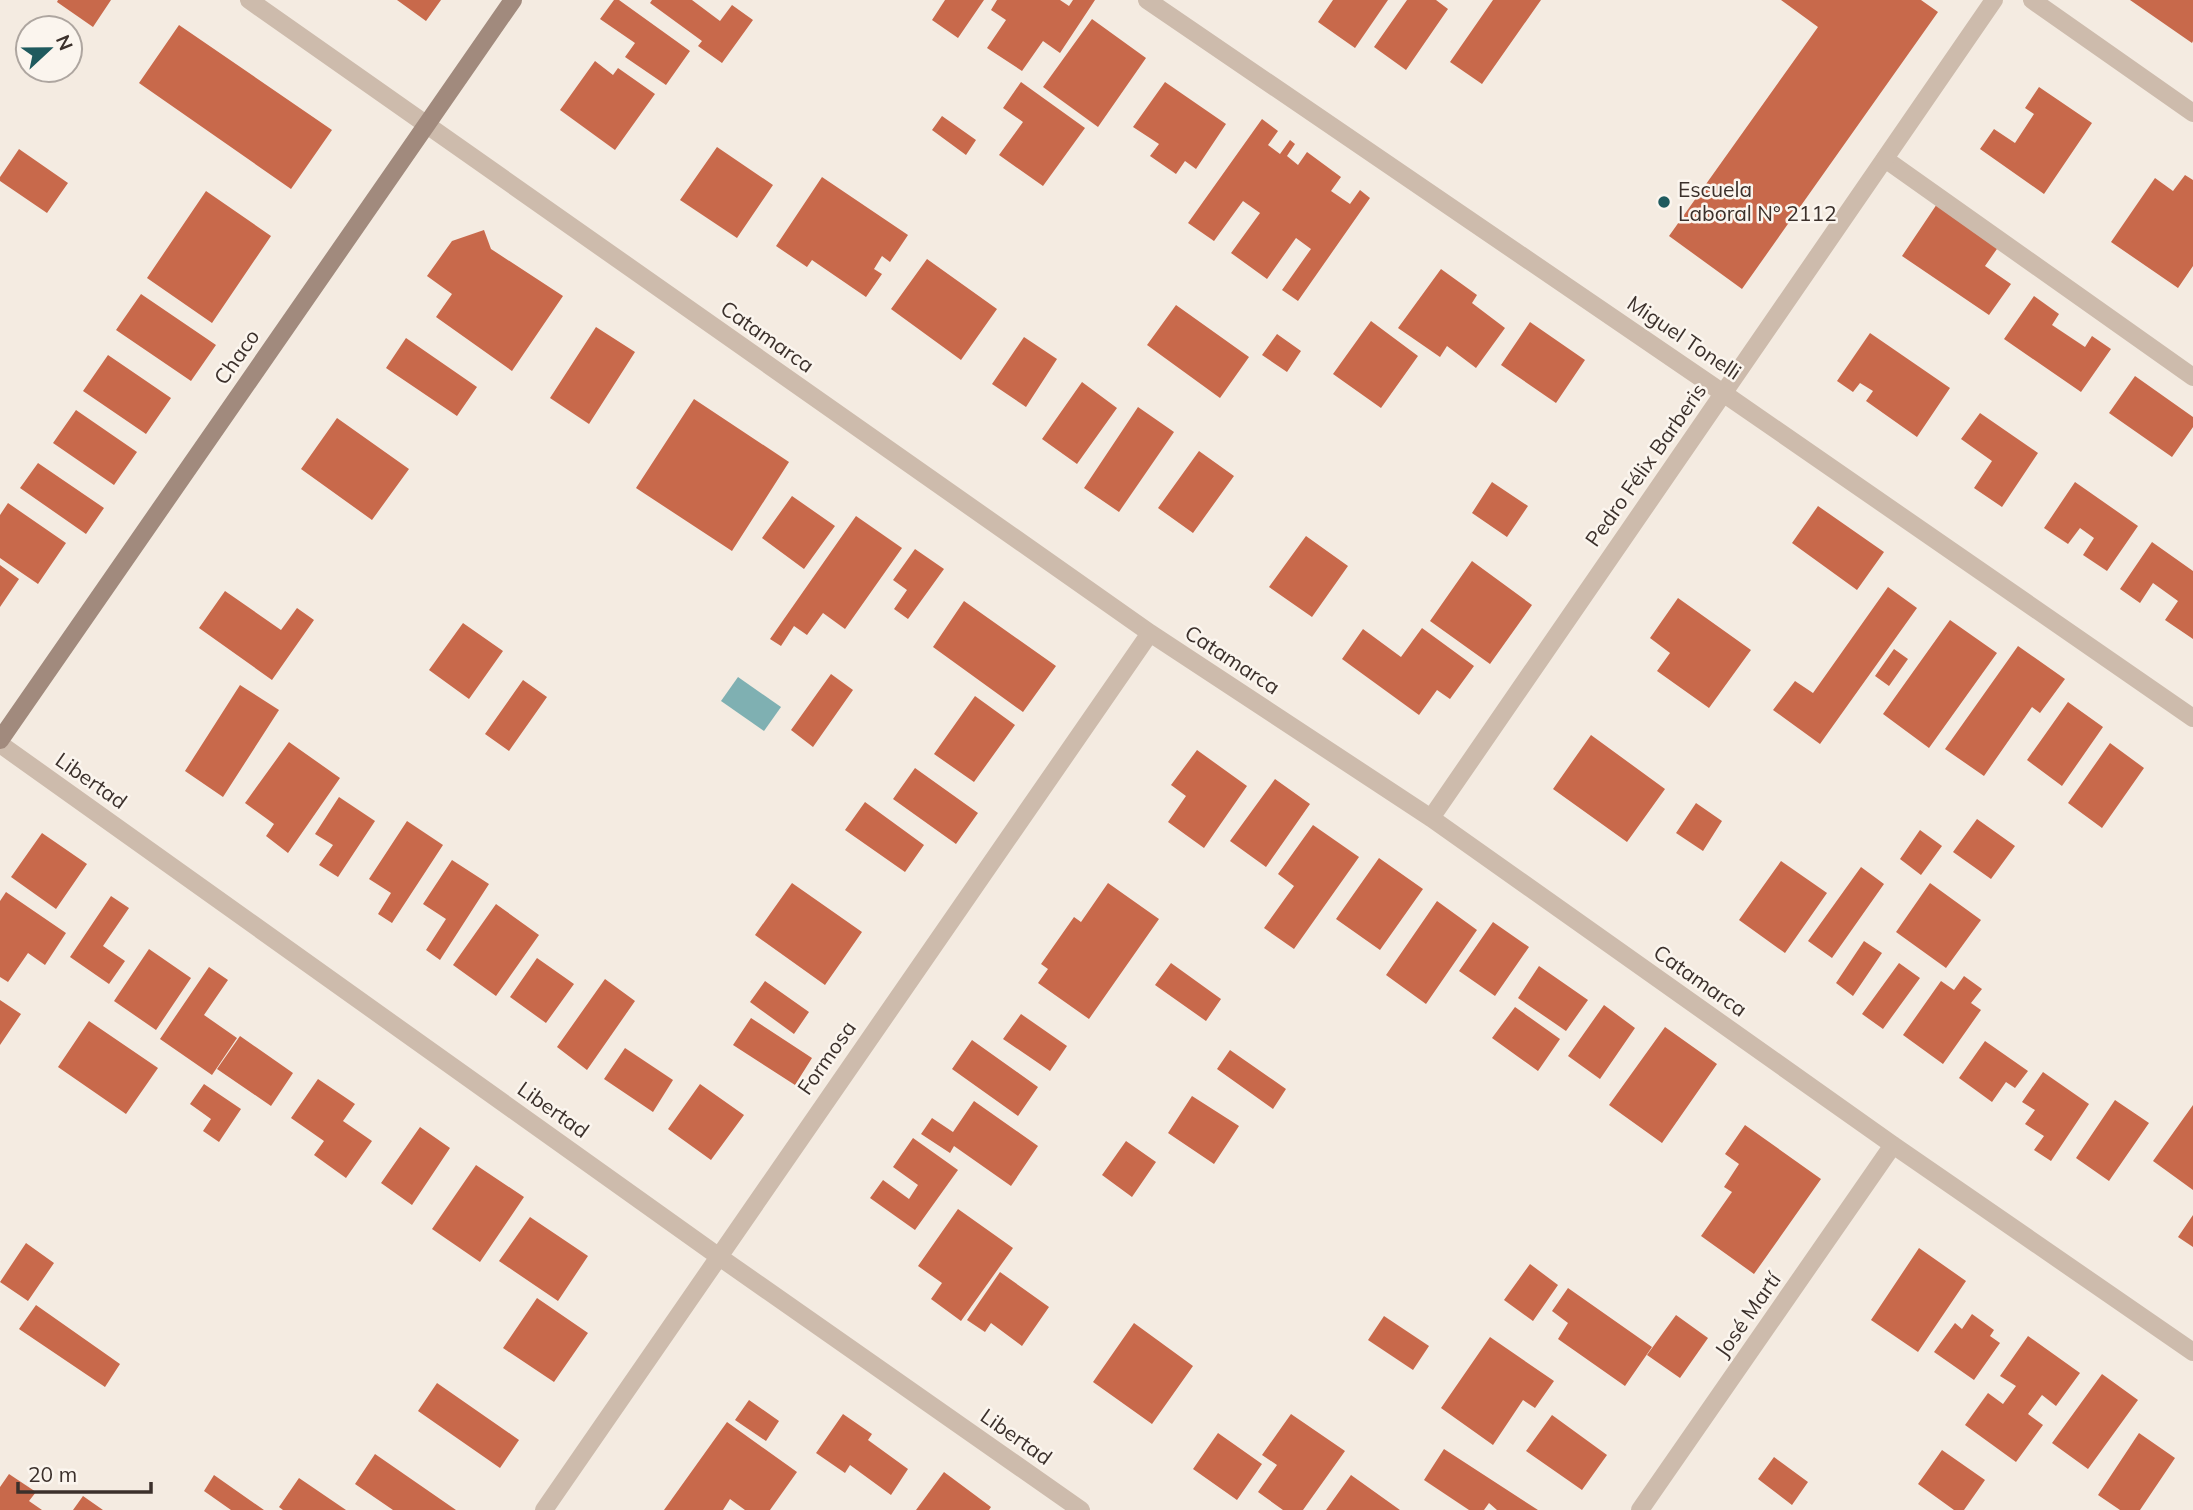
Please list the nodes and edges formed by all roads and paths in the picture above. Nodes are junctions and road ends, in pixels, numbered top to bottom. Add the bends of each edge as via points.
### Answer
1 (249, 0) edge
2 (513, 0) edge
3 (1147, 0) edge
4 (1994, 0) edge
5 (2032, 0) edge
6 (2193, 113) edge
7 (425, 124) junction
8 (1885, 159) junction
9 (2193, 377) edge
10 (1723, 393) junction
11 (1150, 633) junction
12 (2193, 718) edge
13 (0, 742) edge
14 (1431, 818) junction
15 (1893, 1145) junction
16 (718, 1256) junction
17 (2193, 1352) edge
18 (544, 1510) edge
19 (1081, 1510) edge
20 (1640, 1510) edge

1 - 7 street, Catamarca
2 - 7 main road, Chaco
3 - 10 street, Miguel Tonelli
4 - 8 street, Pedro Félix Barberis
5 - 6 street
7 - 11 street, Catamarca
7 - 13 main road, Chaco
8 - 9 street
8 - 10 street, Pedro Félix Barberis
10 - 12 street, Miguel Tonelli
10 - 14 street, Pedro Félix Barberis
11 - 14 street, Catamarca
11 - 16 street, Formosa
13 - 16 street, Libertad
14 - 15 street, Catamarca
15 - 17 street, Catamarca
15 - 20 street, José Martí
16 - 18 street, Formosa
16 - 19 street, Libertad

